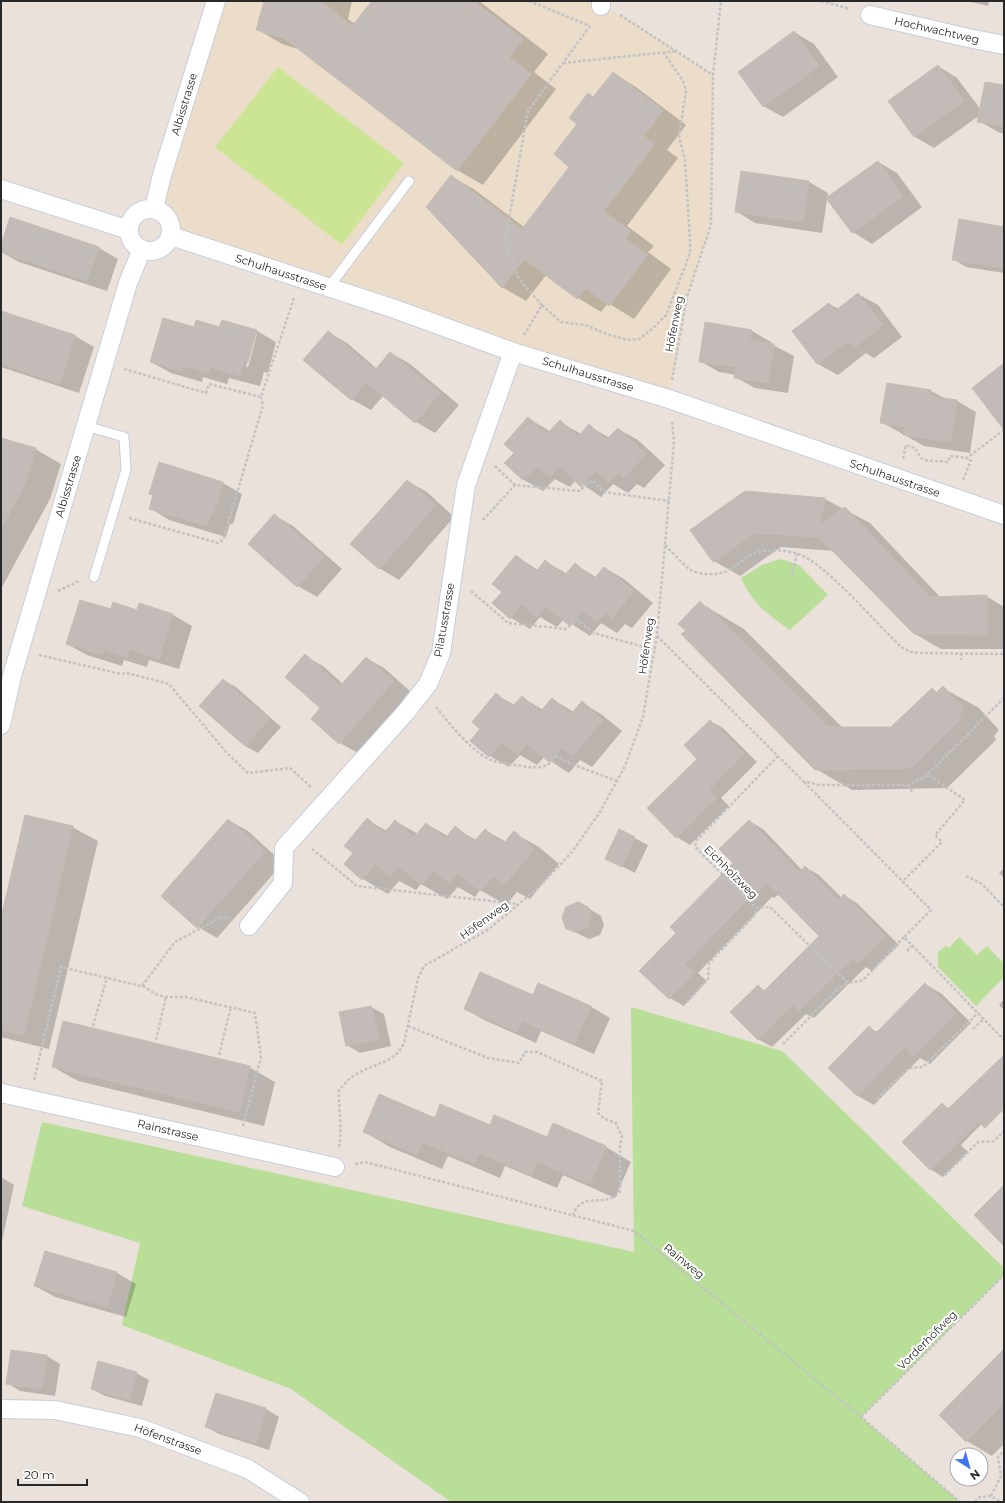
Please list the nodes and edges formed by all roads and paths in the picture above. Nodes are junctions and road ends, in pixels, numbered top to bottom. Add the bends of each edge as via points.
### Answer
1 (216, 1) edge
2 (528, 1) edge
3 (721, 1) edge
4 (821, 1) edge
5 (601, 4) edge
6 (870, 15) joint
7 (627, 18) dead end
8 (590, 26) junction
9 (1004, 45) edge
10 (678, 51) junction
11 (664, 53) junction
12 (563, 64) junction
13 (713, 75) junction
14 (409, 181) dead end
15 (1, 189) edge
16 (154, 208) junction
17 (129, 230) junction
18 (171, 236) junction
19 (142, 250) junction
20 (301, 278) junction
21 (329, 287) junction
22 (542, 305) junction
23 (514, 352) junction
24 (104, 364) junction
25 (261, 397) junction
26 (669, 399) junction
27 (86, 426) junction
28 (1004, 430) edge
29 (478, 449) junction
30 (898, 479) junction
31 (516, 485) junction
32 (669, 502) junction
33 (114, 513) junction
34 (1004, 515) edge
35 (460, 522) junction
36 (665, 545) junction
37 (797, 553) junction
38 (94, 575) joint
39 (452, 575) junction
40 (792, 576) dead end
41 (33, 604) junction
42 (657, 635) junction
43 (655, 650) junction
44 (19, 651) junction
45 (961, 653) junction
46 (1004, 654) edge
47 (961, 660) dead end
48 (423, 690) junction
49 (1004, 698) edge
50 (1, 725) edge
51 (778, 756) junction
52 (928, 774) junction
53 (617, 781) junction
54 (803, 781) junction
55 (908, 785) junction
56 (912, 792) dead end
57 (326, 801) junction
58 (293, 837) junction
59 (966, 876) dead end
60 (902, 882) junction
61 (519, 904) junction
62 (1004, 907) edge
63 (756, 908) junction
64 (222, 917) dead end
65 (249, 926) dead end
66 (904, 937) junction
67 (912, 946) junction
68 (907, 951) dead end
69 (107, 977) junction
70 (848, 983) junction
71 (142, 986) junction
72 (166, 997) junction
73 (687, 1002) dead end
74 (231, 1007) junction
75 (978, 1013) junction
76 (984, 1019) junction
77 (93, 1026) dead end
78 (408, 1026) junction
79 (973, 1030) dead end
80 (156, 1040) dead end
81 (1004, 1040) edge
82 (783, 1044) dead end
83 (219, 1056) dead end
84 (1, 1093) edge
85 (30, 1099) junction
86 (877, 1099) dead end
87 (1004, 1131) edge
88 (238, 1146) junction
89 (335, 1167) junction
90 (945, 1175) dead end
91 (573, 1215) junction
92 (1004, 1275) edge
93 (1, 1409) edge
94 (861, 1417) junction
95 (1004, 1451) edge
96 (991, 1496) junction
97 (300, 1502) edge
98 (960, 1502) edge
99 (975, 1502) edge
100 (1001, 1502) edge

1 - 16 street, Albisstrasse
2 - 8 path
3 - 13 path, Höfenweg
4 - 6 path
5 - 8 path
6 - 9 street, Hochwachtweg
7 - 10 path
8 - 12 path
10 - 11 path
10 - 13 path
11 - 12 path
11 - 22 path via 683,80 686,91 679,136 687,173 690,241 690,252 666,315 639,339 627,340 585,325 561,322
12 - 22 path via 528,111 505,241 519,280
13 - 26 path, Höfenweg via 711,225 687,297
14 - 21 lane
15 - 17 street
16 - 17 street via 145,208 137,212 128,226
16 - 18 street via 168,218
17 - 19 street via 132,242
18 - 19 street via 160,248 153,251
18 - 20 street, Schulhausstrasse
19 - 24 street, Albisstrasse via 128,283
20 - 21 street, Schulhausstrasse
20 - 25 path
21 - 23 street, Schulhausstrasse
22 - 23 path
23 - 26 street, Schulhausstrasse
23 - 29 street, Pilatusstrasse
24 - 25 path via 206,392 209,384
24 - 27 street, Albisstrasse
25 - 33 path via 263,405 223,540 218,543
26 - 30 street, Schulhausstrasse
26 - 32 path, Höfenweg via 674,441
27 - 33 lane via 124,437 126,470
27 - 41 street, Albisstrasse
28 - 30 path via 967,458 950,456 948,462 925,460 915,448 906,445
29 - 31 path
29 - 35 street, Pilatusstrasse via 466,485
30 - 34 street, Schulhausstrasse
31 - 32 path via 579,491 592,480 604,492
31 - 35 path via 478,524
32 - 36 path, Höfenweg
33 - 38 lane
35 - 39 street, Pilatusstrasse
36 - 37 path via 690,569 701,574 714,575 725,573 757,553
36 - 42 path, Höfenweg
37 - 40 path
37 - 45 path via 825,571 901,647 911,652
38 - 41 path
39 - 43 path via 508,623 566,629 578,620 594,633
39 - 48 street, Pilatusstrasse via 440,653 428,684
41 - 44 street, Albisstrasse
42 - 43 path, Höfenweg
42 - 51 path
43 - 53 path, Höfenweg via 643,717
44 - 50 street, Albisstrasse
44 - 57 path via 169,684 226,752 248,773 290,768
45 - 46 path
45 - 47 path
48 - 53 path via 454,730 492,761 543,767 556,756
48 - 57 street, Pilatusstrasse
49 - 52 path
51 - 54 path
51 - 63 path, Eichholzweg via 696,841 695,847
52 - 55 path
52 - 60 path via 965,800 935,835 942,842
53 - 61 path, Höfenweg via 600,812 572,852
54 - 55 path via 819,785
54 - 60 path
55 - 56 path
57 - 58 street, Pilatusstrasse
58 - 61 path via 309,846 357,886
58 - 65 street, Pilatusstrasse via 284,848 283,883
59 - 62 path via 982,884
60 - 66 path via 931,910
61 - 78 path, Höfenweg via 489,929 424,966 418,978
63 - 70 path, Eichholzweg via 770,907
63 - 73 path via 754,916 709,963 708,979
64 - 71 path via 175,942
66 - 67 path
66 - 70 path via 863,980
67 - 68 path
67 - 75 path
69 - 71 path
69 - 77 path
69 - 85 path via 61,967
70 - 82 path via 838,989
71 - 72 path
72 - 74 path via 186,997
72 - 80 path
74 - 83 path
74 - 88 path via 255,1013 261,1057
75 - 76 path
75 - 86 path via 923,1067 909,1068
76 - 79 path
76 - 81 path
78 - 89 path, Höfenweg via 401,1051 396,1056 354,1075 339,1090 338,1107 342,1136
78 - 91 path via 488,1058 519,1063 525,1052 537,1052 602,1081 598,1113 604,1119 616,1123 622,1136 620,1191 611,1199 582,1202 576,1206
84 - 85 street, Rainstrasse
85 - 88 street, Rainstrasse
87 - 90 path via 994,1141 978,1142
88 - 89 street, Rainstrasse
89 - 91 path, Rainweg via 365,1162
91 - 94 path, Rainweg via 634,1231
92 - 94 path, Vorderhöfweg
93 - 97 street, Höfenstrasse via 55,1410 140,1428 248,1469
94 - 98 path, Rainweg
95 - 96 path via 998,1457 1001,1476
96 - 99 path via 980,1497
96 - 100 path

